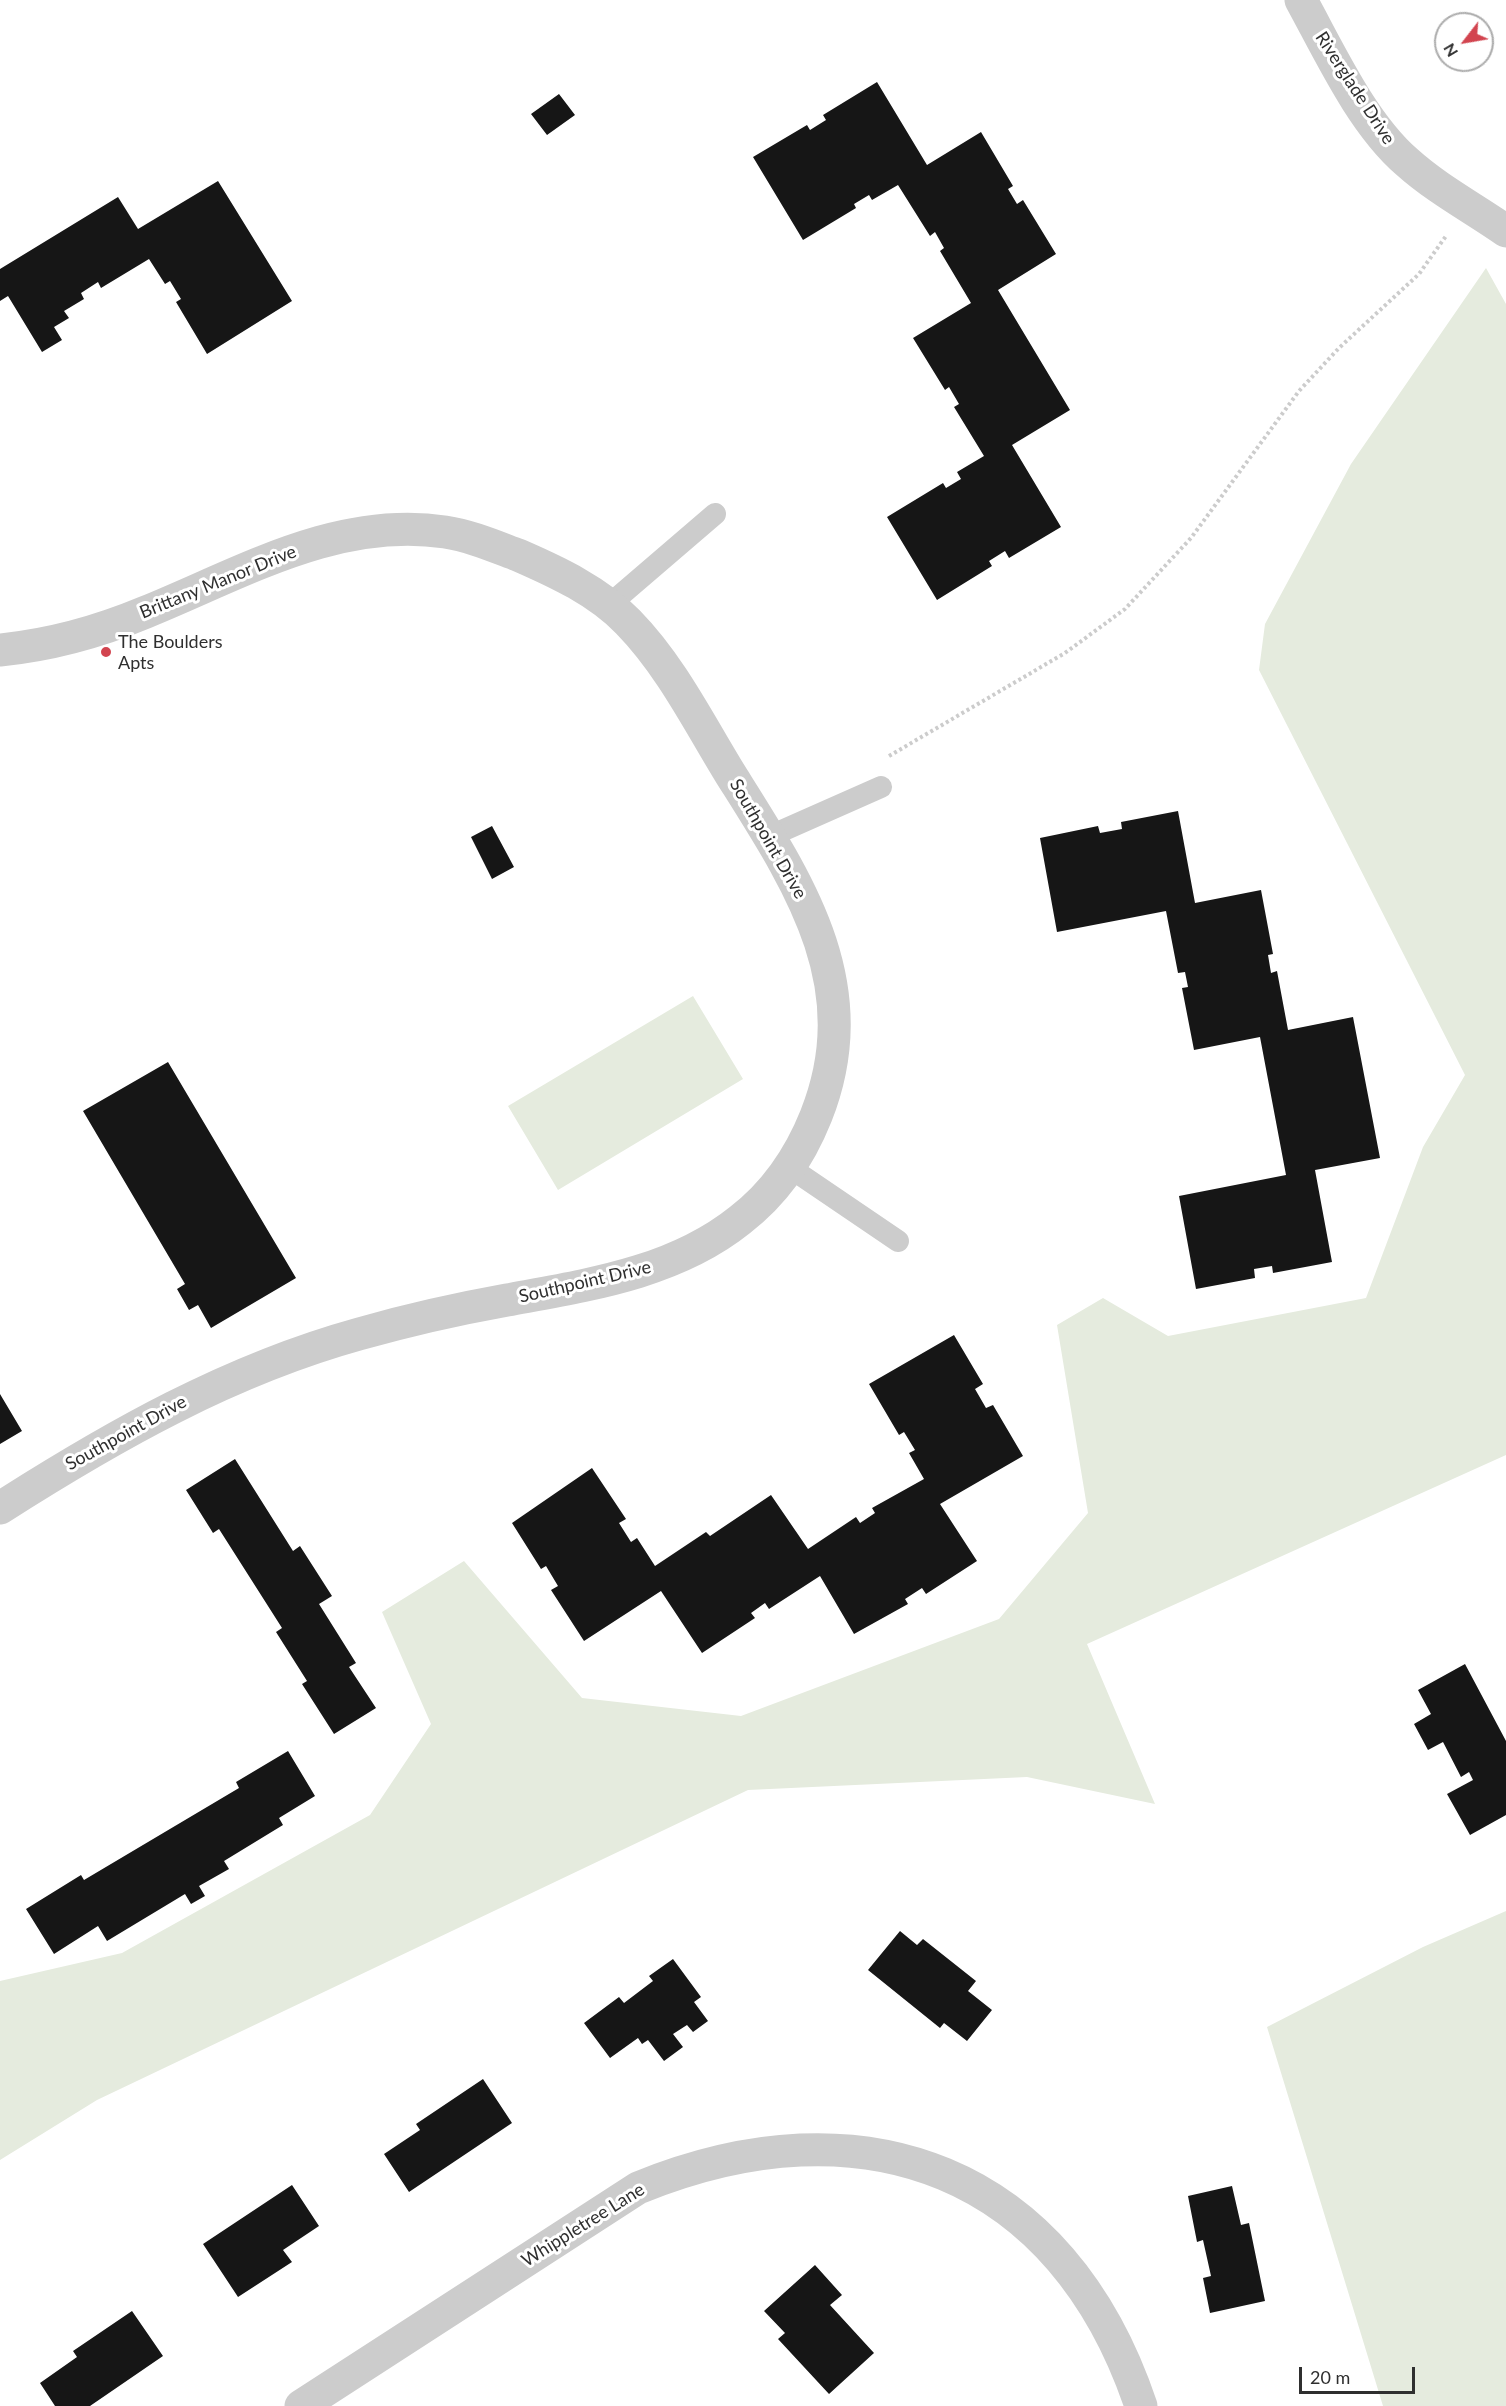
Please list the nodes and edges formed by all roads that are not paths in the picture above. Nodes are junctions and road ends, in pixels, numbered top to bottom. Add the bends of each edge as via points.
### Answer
1 (1302, 0) edge
2 (1506, 231) edge
3 (715, 514) dead end
4 (475, 539) joint
5 (609, 604) junction
6 (0, 650) edge
7 (881, 787) dead end
8 (768, 837) junction
9 (789, 1167) junction
10 (898, 1240) dead end
11 (0, 1508) edge
12 (301, 2406) edge
13 (1142, 2406) edge

1 - 2 street, Riverglade Drive via 1344,78 1380,133 1408,163
3 - 5 lane
4 - 5 street, Southpoint Drive via 557,573
4 - 6 street, Brittany Manor Drive via 416,530 327,540 263,560 90,633 60,642
5 - 8 street, Southpoint Drive via 661,661
7 - 8 lane
8 - 9 street, Southpoint Drive via 813,922 829,970 835,1009 833,1052 823,1097
9 - 10 lane
9 - 11 street, Southpoint Drive via 742,1220 680,1257 612,1279 410,1320 301,1352 225,1382 127,1430
12 - 13 street, Whippletree Lane via 638,2188 718,2161 805,2151 864,2154 920,2165 972,2184 1015,2212 1046,2242 1084,2289 1114,2340

